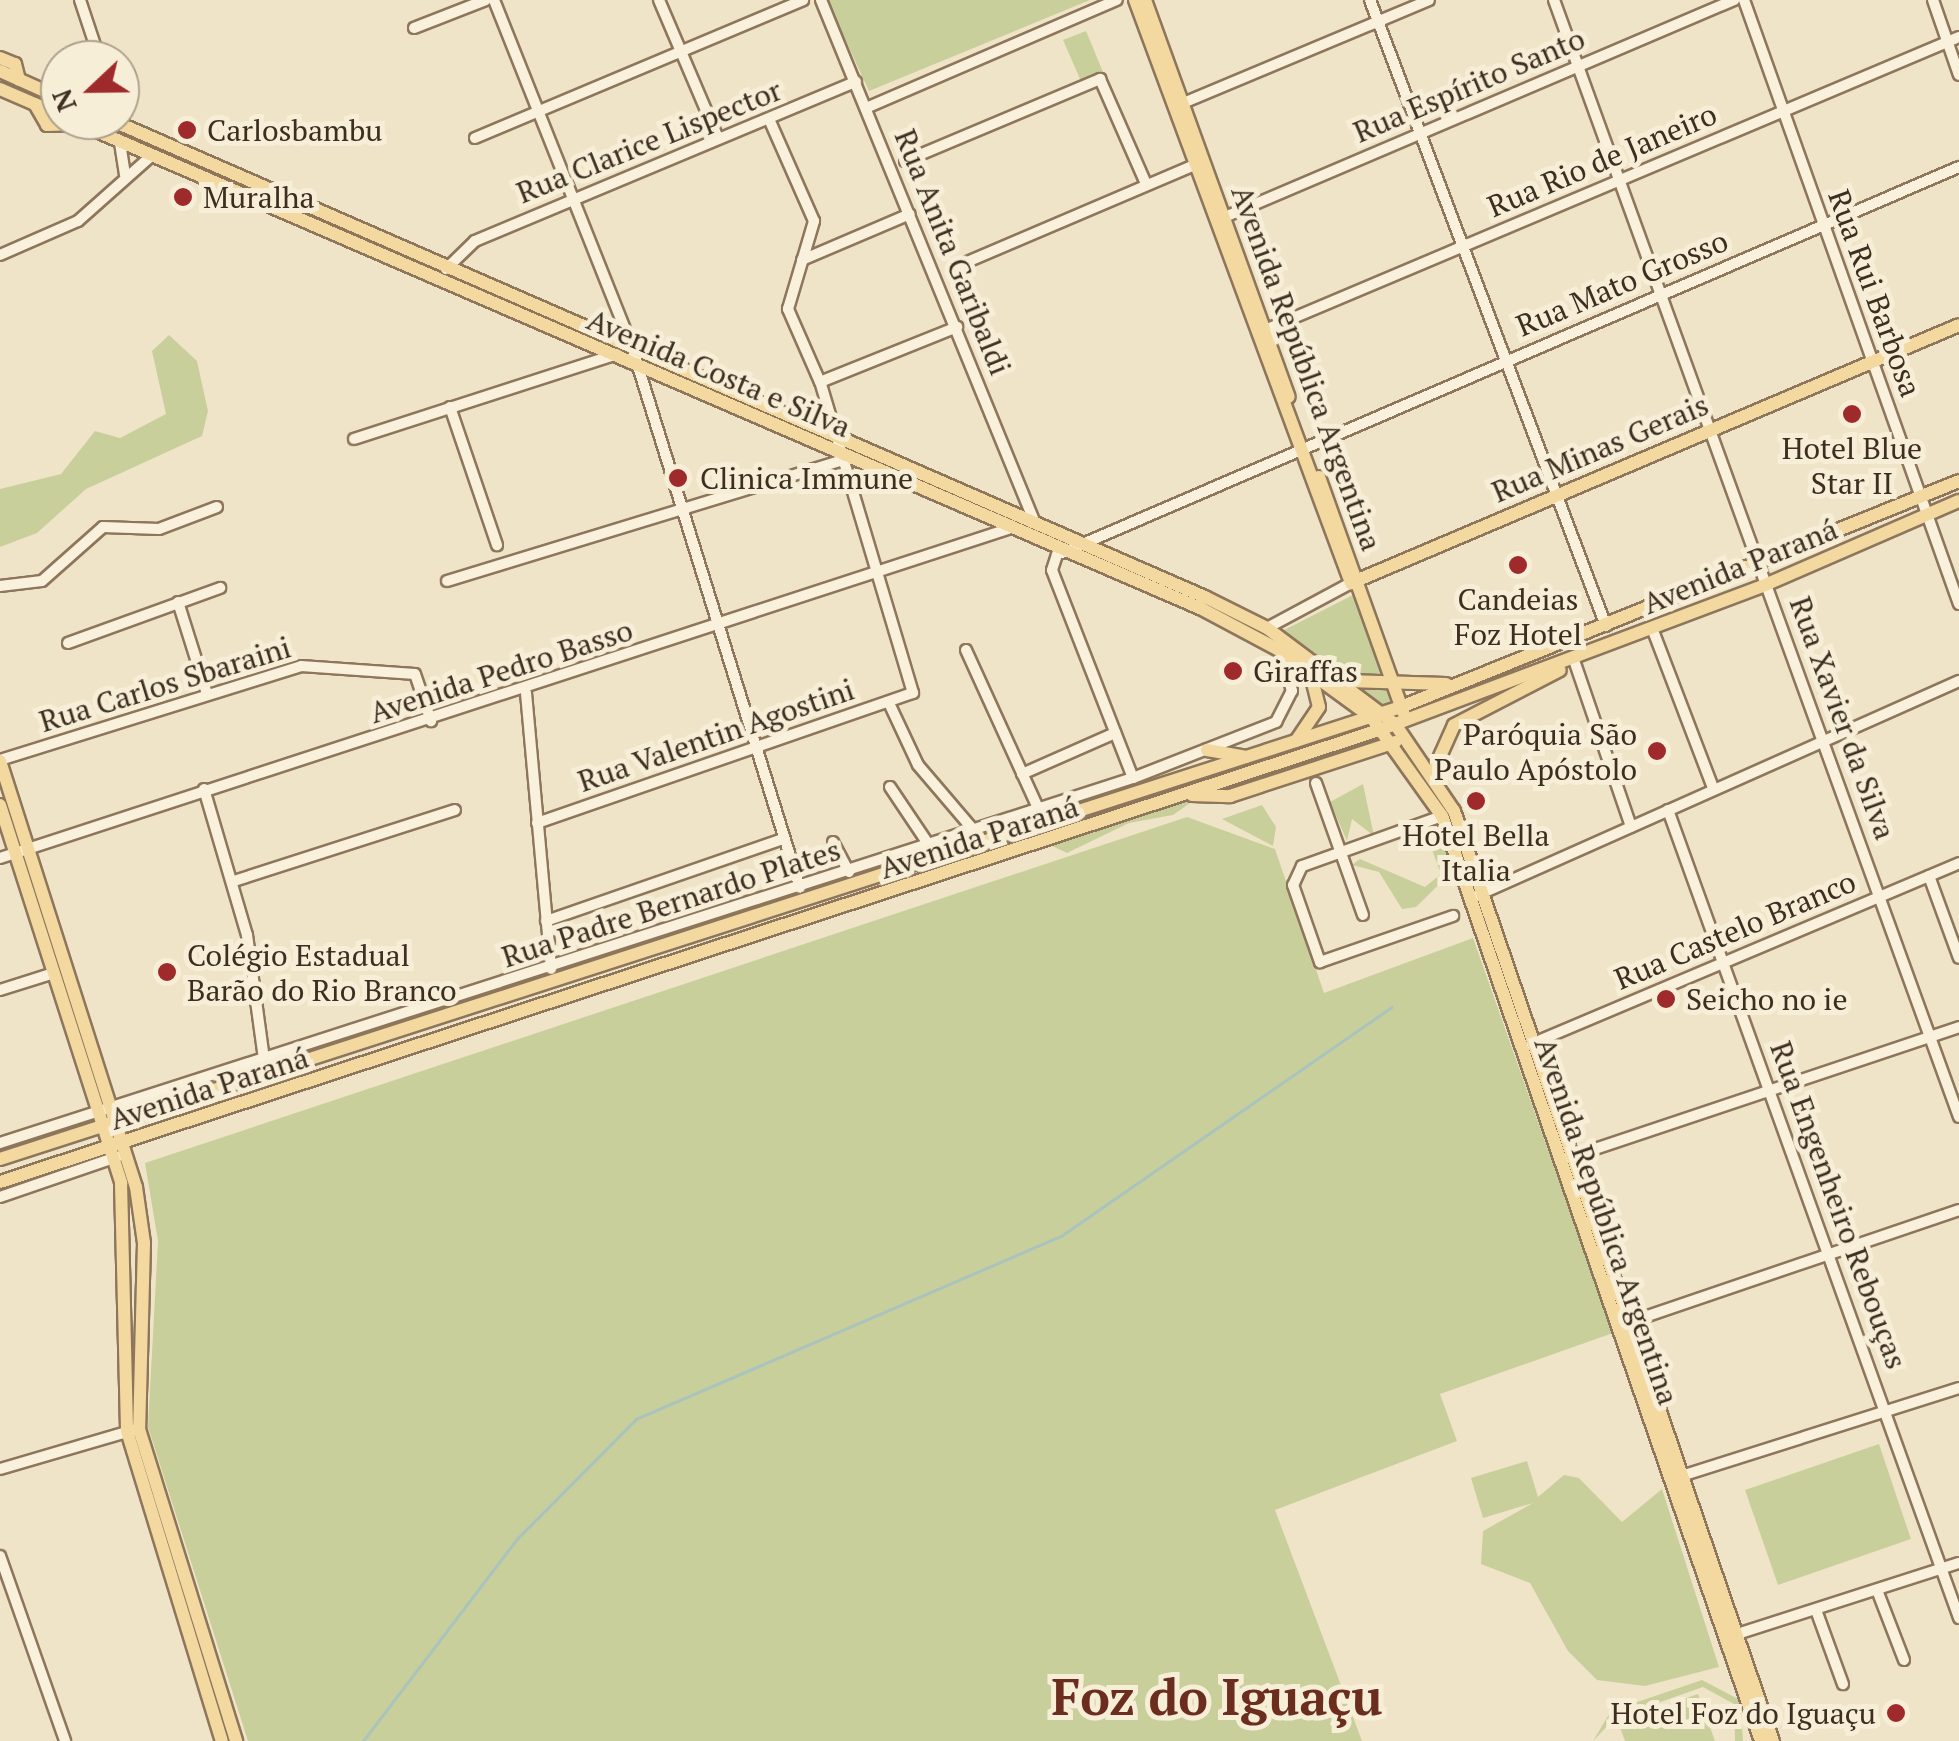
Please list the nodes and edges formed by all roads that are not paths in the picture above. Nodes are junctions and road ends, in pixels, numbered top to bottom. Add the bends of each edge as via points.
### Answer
1 (80, 0) edge
2 (486, 0) edge
3 (494, 0) edge
4 (659, 0) edge
5 (804, 0) edge
6 (822, 0) edge
7 (1117, 0) edge
8 (1134, 0) edge
9 (1145, 0) edge
10 (1370, 0) edge
11 (1429, 0) edge
12 (1554, 0) edge
13 (1734, 0) edge
14 (1744, 0) edge
15 (1933, 0) edge
16 (1378, 22) junction
17 (414, 28) dead end
18 (93, 40) edge
19 (1954, 40) edge
20 (680, 52) junction
21 (0, 58) edge
22 (1578, 66) junction
23 (0, 71) edge
24 (1959, 74) edge
25 (19, 80) junction
26 (856, 82) junction
27 (40, 89) edge
28 (2, 90) edge
29 (40, 99) edge
30 (35, 104) junction
31 (1178, 105) junction
32 (40, 106) edge
33 (866, 108) junction
34 (1782, 110) junction
35 (539, 112) junction
36 (40, 113) edge
37 (769, 118) junction
38 (140, 131) edge
39 (1419, 132) junction
40 (475, 138) dead end
41 (718, 138) junction
42 (114, 140) edge
43 (120, 143) junction
44 (150, 157) junction
45 (906, 161) dead end
46 (1194, 165) junction
47 (1959, 168) edge
48 (125, 175) junction
49 (1618, 181) junction
50 (1146, 184) junction
51 (576, 197) junction
52 (910, 214) junction
53 (1219, 219) junction
54 (814, 221) junction
55 (1824, 225) junction
56 (1457, 248) junction
57 (826, 250) junction
58 (464, 252) junction
59 (0, 255) edge
60 (802, 260) junction
61 (960, 265) dead end
62 (446, 268) junction
63 (469, 278) junction
64 (1658, 294) junction
65 (1959, 325) edge
66 (957, 327) junction
67 (1260, 332) junction
68 (633, 350) junction
69 (612, 355) junction
70 (1872, 360) junction
71 (1504, 362) junction
72 (634, 365) junction
73 (820, 382) junction
74 (450, 408) junction
75 (1708, 429) junction
76 (354, 439) dead end
77 (1302, 447) junction
78 (839, 450) junction
79 (1959, 480) edge
80 (1554, 494) junction
81 (1922, 496) junction
82 (1959, 500) edge
83 (217, 507) dead end
84 (680, 509) junction
85 (1928, 514) junction
86 (1035, 523) junction
87 (1015, 527) junction
88 (498, 546) dead end
89 (1071, 547) junction
90 (1761, 568) junction
91 (878, 577) junction
92 (447, 581) dead end
93 (1356, 581) junction
94 (1767, 584) junction
95 (0, 586) edge
96 (220, 588) dead end
97 (178, 602) junction
98 (1959, 604) edge
99 (717, 626) junction
100 (1606, 626) junction
101 (1268, 628) junction
102 (1652, 628) junction
103 (68, 644) dead end
104 (966, 650) dead end
105 (1279, 650) junction
106 (1594, 651) junction
107 (1575, 663) junction
108 (1309, 670) junction
109 (1344, 680) junction
110 (1959, 681) edge
111 (1467, 682) junction
112 (1394, 686) junction
113 (526, 693) junction
114 (207, 694) junction
115 (889, 703) junction
116 (1377, 715) junction
117 (1396, 720) junction
118 (431, 721) junction
119 (1115, 733) junction
120 (1826, 740) junction
121 (1295, 742) junction
122 (1395, 742) junction
123 (752, 745) junction
124 (1207, 750) junction
125 (1248, 758) junction
126 (0, 760) edge
127 (1433, 772) junction
128 (1022, 774) junction
129 (1133, 778) junction
130 (1316, 783) dead end
131 (890, 787) dead end
132 (204, 789) junction
133 (1714, 790) junction
134 (1190, 794) junction
135 (0, 805) edge
136 (455, 810) dead end
137 (1039, 810) junction
138 (1668, 810) junction
139 (1442, 816) junction
140 (537, 823) junction
141 (1631, 827) junction
142 (976, 833) junction
143 (783, 839) junction
144 (833, 842) dead end
145 (928, 846) junction
146 (22, 850) junction
147 (1340, 852) junction
148 (944, 856) junction
149 (0, 858) edge
150 (1959, 863) edge
151 (849, 872) junction
152 (1928, 876) junction
153 (234, 881) junction
154 (800, 888) junction
155 (1881, 895) junction
156 (1475, 897) junction
157 (1363, 915) dead end
158 (1453, 916) dead end
159 (546, 921) junction
160 (1959, 958) edge
161 (1726, 961) junction
162 (551, 969) junction
163 (54, 973) junction
164 (566, 978) junction
165 (0, 990) edge
166 (534, 992) junction
167 (568, 998) junction
168 (541, 1006) junction
169 (1959, 1027) edge
170 (1930, 1036) junction
171 (1532, 1044) junction
172 (264, 1059) junction
173 (1770, 1088) junction
174 (106, 1109) junction
175 (1959, 1117) edge
176 (111, 1124) junction
177 (0, 1143) edge
178 (120, 1150) junction
179 (0, 1159) edge
180 (1565, 1159) junction
181 (0, 1182) edge
182 (0, 1197) edge
183 (1959, 1210) edge
184 (1828, 1253) junction
185 (1622, 1324) junction
186 (1959, 1388) edge
187 (1887, 1413) junction
188 (133, 1430) junction
189 (0, 1469) edge
190 (1675, 1478) junction
191 (0, 1556) edge
192 (1959, 1564) edge
193 (1941, 1569) junction
194 (1877, 1590) junction
195 (1816, 1610) junction
196 (1959, 1618) edge
197 (1730, 1637) junction
198 (1904, 1660) dead end
199 (1843, 1684) dead end
200 (64, 1741) edge
201 (222, 1741) edge
202 (236, 1741) edge
203 (1761, 1741) edge
204 (1773, 1741) edge

1 - 18 street
2 - 17 street
3 - 35 street
4 - 20 street
5 - 20 street
6 - 26 street, Rua Anita Garibaldi
7 - 33 street
8 - 31 main road, Avenida República Argentina
9 - 31 main road, Avenida República Argentina
10 - 16 street
11 - 16 street
12 - 22 street, Rua Xavier da Silva
13 - 22 street, Rua Espírito Santo
14 - 34 street, Rua Rui Barbosa
15 - 19 street
16 - 31 street
16 - 39 street
19 - 24 street
19 - 34 street, Rua Rio de Janeiro
20 - 35 street
20 - 41 street
21 - 25 main road via 15,64
22 - 39 street, Rua Espírito Santo
22 - 49 street, Rua Xavier da Silva
23 - 25 main road
25 - 27 main road
25 - 28 main road
26 - 33 street, Rua Anita Garibaldi
26 - 37 street, Rua Clarice Lispector
28 - 30 main road
29 - 30 main road
30 - 32 main road
30 - 36 main road, Avenida Costa e Silva
31 - 46 main road, Avenida República Argentina
31 - 53 main road, Avenida República Argentina
33 - 52 street, Rua Anita Garibaldi
34 - 49 street, Rua Rio de Janeiro
34 - 55 street, Rua Rui Barbosa
35 - 40 street
35 - 51 street
37 - 41 street, Rua Clarice Lispector
37 - 54 street
38 - 62 main road, Avenida Costa e Silva
39 - 53 street, Rua Espírito Santo
39 - 56 street
41 - 51 street, Rua Clarice Lispector
42 - 43 main road, Avenida Costa e Silva
43 - 44 main road, Avenida Costa e Silva
43 - 48 street
44 - 48 street
44 - 69 main road, Avenida Costa e Silva
45 - 50 street via 1100,80
46 - 50 street
46 - 53 main road, Avenida República Argentina
47 - 55 street, Rua Mato Grosso
48 - 59 street via 78,221
49 - 56 street, Rua Rio de Janeiro
49 - 64 street, Rua Xavier da Silva
50 - 61 street
51 - 58 street, Rua Clarice Lispector
51 - 68 street
52 - 57 street
52 - 66 street, Rua Anita Garibaldi
53 - 67 main road, Avenida República Argentina
54 - 57 street
54 - 60 street
55 - 64 street, Rua Mato Grosso
55 - 70 street, Rua Rui Barbosa
56 - 67 street, Rua Rio de Janeiro
56 - 71 street
57 - 60 street
58 - 62 street, Rua Clarice Lispector
58 - 63 street
60 - 73 street via 788,308
62 - 63 main road, Avenida Costa e Silva
63 - 68 main road, Avenida Costa e Silva
64 - 71 street, Rua Mato Grosso
64 - 75 street, Rua Xavier da Silva
65 - 70 main road, Rua Minas Gerais
66 - 73 street
66 - 86 street, Rua Anita Garibaldi
67 - 77 main road, Avenida República Argentina
68 - 69 street
68 - 72 street
68 - 78 main road, Avenida Costa e Silva
69 - 72 main road, Avenida Costa e Silva
69 - 74 street
70 - 75 main road, Rua Minas Gerais
70 - 81 street, Rua Rui Barbosa
71 - 77 street, Rua Mato Grosso
71 - 80 street
72 - 78 main road, Avenida Costa e Silva
72 - 84 street
73 - 78 street
74 - 76 street
74 - 88 street
75 - 80 main road, Rua Minas Gerais
75 - 90 street, Rua Xavier da Silva
77 - 89 street, Rua Mato Grosso
77 - 93 main road, Avenida República Argentina
78 - 84 street
78 - 86 main road, Avenida Costa e Silva
78 - 87 main road, Avenida Costa e Silva
78 - 91 street
79 - 81 main road, Avenida Paraná
80 - 93 main road, Rua Minas Gerais
80 - 100 street
81 - 85 street, Rua Rui Barbosa
81 - 90 main road, Avenida Paraná
82 - 85 main road, Avenida Paraná
83 - 95 street via 159,529 103,527 80,537 42,581
84 - 92 street
84 - 99 street
85 - 94 main road, Avenida Paraná
85 - 98 street, Rua Rui Barbosa
86 - 89 main road, Avenida Costa e Silva
87 - 89 main road, Avenida Costa e Silva
87 - 91 street, Avenida Pedro Basso
89 - 101 main road, Avenida Costa e Silva
89 - 105 main road, Avenida Costa e Silva
89 - 119 street via 1052,570
90 - 94 street, Rua Xavier da Silva
90 - 100 main road, Avenida Paraná
91 - 99 street, Avenida Pedro Basso
91 - 115 street, Rua Valentin Agostini via 911,696
93 - 101 street, Rua Minas Gerais
93 - 112 main road, Avenida República Argentina
94 - 102 main road, Avenida Paraná
94 - 120 street, Rua Xavier da Silva
96 - 97 street
97 - 103 street
97 - 114 street
99 - 113 street, Avenida Pedro Basso
99 - 123 street
100 - 111 main road, Avenida Paraná
101 - 109 main road, Avenida Costa e Silva
102 - 106 main road, Avenida Paraná
102 - 133 street
104 - 128 street
105 - 108 main road, Avenida Costa e Silva
105 - 124 street, Rua Padre Bernardo Plates via 1292,675 1288,706 1276,722
106 - 107 main road
106 - 117 main road, Avenida Paraná
107 - 127 main road via 1454,725
107 - 141 street
108 - 116 main road, Avenida Costa e Silva
108 - 121 main road via 1320,707
109 - 112 main road
109 - 116 main road, Avenida Costa e Silva
110 - 120 street
111 - 112 main road
111 - 117 main road, Avenida Paraná
112 - 117 main road, Avenida República Argentina
113 - 118 street, Avenida Pedro Basso
113 - 140 street
114 - 118 street, Rua Carlos Sbaraini via 301,666 415,674
114 - 126 street, Rua Carlos Sbaraini
115 - 123 street, Rua Valentin Agostini
115 - 142 street via 918,765
116 - 117 main road, Avenida Costa e Silva
116 - 117 main road, Avenida Paraná
116 - 121 main road, Avenida Paraná
117 - 122 main road, Avenida República Argentina
117 - 127 main road, Avenida República Argentina
117 - 134 main road, Avenida Paraná
118 - 132 street, Avenida Pedro Basso
119 - 128 street
119 - 129 street
120 - 133 street
120 - 155 street, Rua Xavier da Silva
121 - 125 main road, Avenida Paraná
122 - 134 main road via 1230,796
122 - 139 main road, Avenida República Argentina
123 - 140 street, Rua Valentin Agostini
123 - 143 street
124 - 125 main road
124 - 129 street, Rua Padre Bernardo Plates
125 - 148 main road, Avenida Paraná
126 - 146 main road
127 - 156 main road, Avenida República Argentina
128 - 137 street
129 - 137 street, Rua Padre Bernardo Plates
130 - 147 street
131 - 145 street
132 - 146 street, Avenida Pedro Basso
132 - 153 street
133 - 138 street
134 - 167 main road, Avenida Paraná
135 - 146 main road
136 - 153 street
137 - 142 street, Rua Padre Bernardo Plates
138 - 141 street
138 - 161 street, Rua Engenheiro Rebouças
139 - 147 street
139 - 156 main road, Avenida República Argentina
140 - 159 street
141 - 156 street
142 - 145 street, Rua Padre Bernardo Plates
143 - 154 street
143 - 159 street
144 - 151 street
145 - 148 street
145 - 151 street, Rua Padre Bernardo Plates
146 - 149 street, Avenida Pedro Basso
146 - 163 main road
146 - 174 main road
147 - 157 street
147 - 158 street via 1294,874 1320,962
148 - 164 main road, Avenida Paraná
150 - 152 street, Rua Castelo Branco
151 - 154 street, Rua Padre Bernardo Plates
152 - 155 street, Rua Castelo Branco
152 - 160 street
153 - 172 street
154 - 162 street, Rua Padre Bernardo Plates
155 - 161 street, Rua Castelo Branco
155 - 170 street, Rua Xavier da Silva
156 - 171 main road, Avenida República Argentina
156 - 180 main road, Avenida República Argentina
159 - 162 street
161 - 171 street, Rua Castelo Branco
161 - 173 street, Rua Engenheiro Rebouças
162 - 172 street, Rua Padre Bernardo Plates
163 - 165 street
163 - 174 main road
164 - 166 main road, Avenida Paraná
164 - 167 main road
166 - 168 main road
166 - 176 main road, Avenida Paraná
167 - 168 main road, Avenida Paraná
168 - 178 main road, Avenida Paraná
169 - 170 street
170 - 173 street
170 - 175 street, Rua Xavier da Silva
171 - 180 main road, Avenida República Argentina
172 - 174 street, Rua Padre Bernardo Plates
173 - 180 street
173 - 184 street, Rua Engenheiro Rebouças
174 - 176 main road
174 - 177 street, Rua Padre Bernardo Plates
176 - 178 main road
176 - 179 main road, Avenida Paraná
178 - 181 main road, Avenida Paraná
178 - 182 street
178 - 188 main road via 144,1243
180 - 185 main road, Avenida República Argentina
183 - 184 street
184 - 185 street
184 - 187 street, Rua Engenheiro Rebouças
185 - 190 main road, Avenida República Argentina
186 - 187 street
187 - 190 street
187 - 193 street, Rua Engenheiro Rebouças
188 - 189 street
188 - 201 main road
188 - 202 main road
190 - 197 main road, Avenida República Argentina
191 - 200 street
192 - 193 street
193 - 194 street
193 - 196 street, Rua Engenheiro Rebouças
194 - 195 street
194 - 198 street
195 - 197 street
195 - 199 street
197 - 203 main road, Avenida República Argentina
197 - 204 main road, Avenida República Argentina

